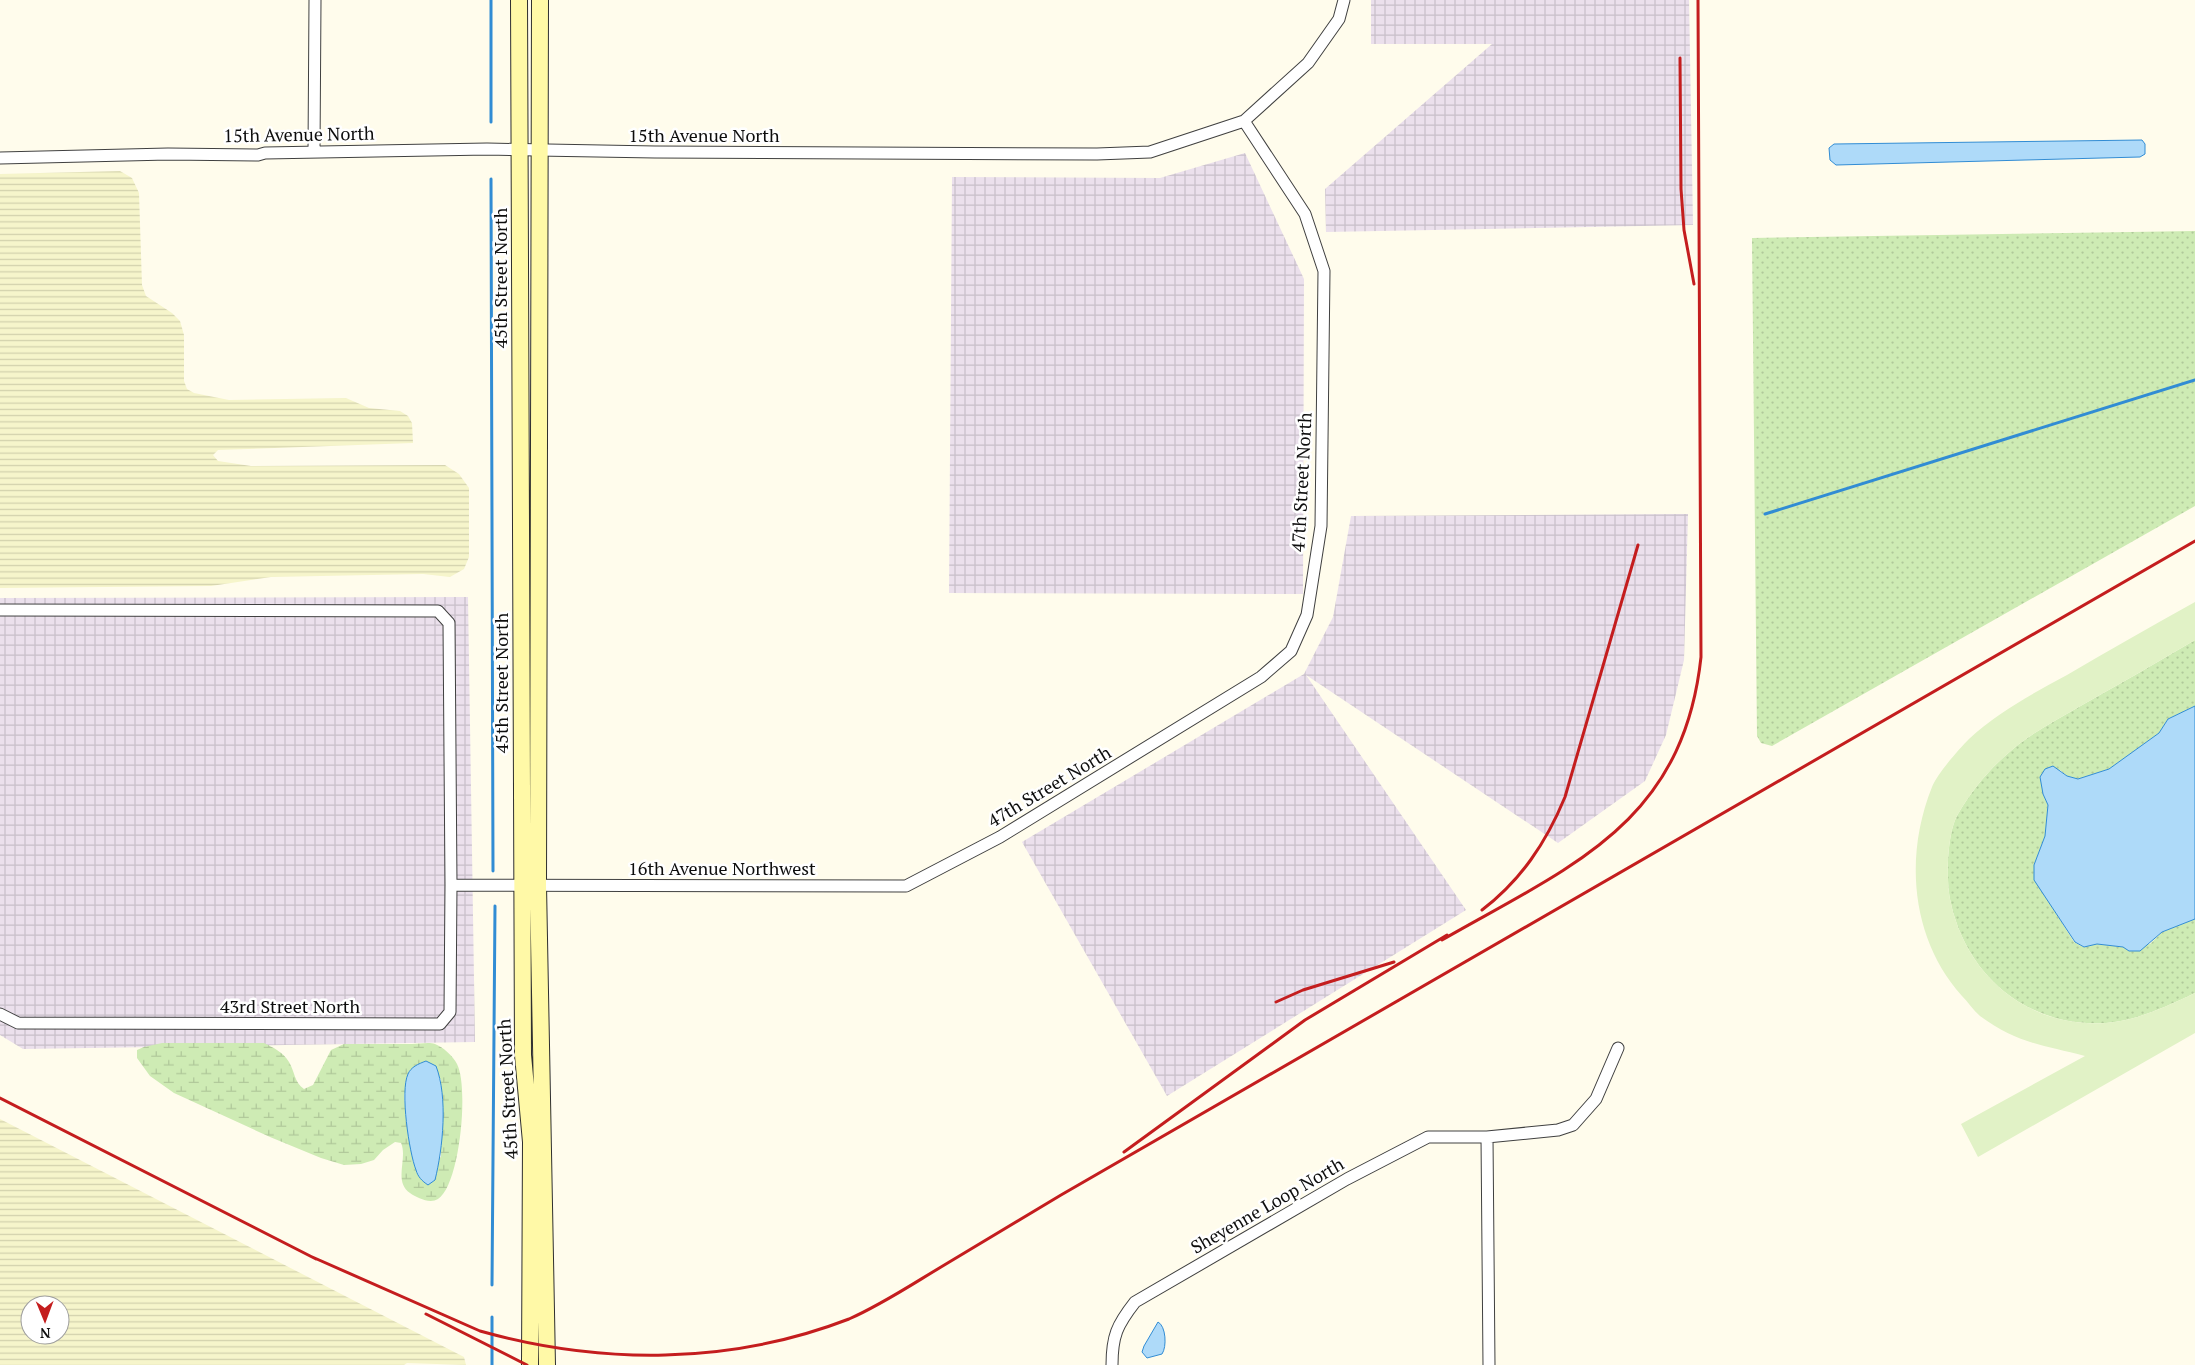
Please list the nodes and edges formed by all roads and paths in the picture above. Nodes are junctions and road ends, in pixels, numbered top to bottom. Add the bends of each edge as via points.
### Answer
1 (315, 0) edge
2 (519, 0) edge
3 (540, 0) edge
4 (1344, 0) edge
5 (1244, 121) junction
6 (519, 150) junction
7 (540, 150) junction
8 (314, 152) junction
9 (0, 158) edge
10 (0, 610) edge
11 (451, 885) junction
12 (530, 885) junction
13 (906, 886) joint
14 (0, 1014) edge
15 (1618, 1048) dead end
16 (1487, 1137) junction
17 (530, 1365) edge
18 (547, 1365) edge
19 (1112, 1365) edge
20 (1489, 1365) edge

1 - 8 street
2 - 6 main road, 45th Street North
3 - 7 main road, 45th Street North
4 - 5 street, 15th Avenue North via 1340,19 1308,63
5 - 7 street, 15th Avenue North via 1150,152
5 - 13 street, 47th Street North via 1305,214 1324,270 1320,526 1307,615 1291,651 1261,677 1033,818
6 - 7 street, 15th Avenue North
6 - 8 street, 15th Avenue North
6 - 12 main road, 45th Street North
7 - 12 main road, 45th Street North
8 - 9 street, 15th Avenue North
10 - 11 street via 438,610 449,623
11 - 12 street, 16th Avenue Northwest
11 - 14 street, 43rd Street North via 450,1012 440,1024 18,1023
12 - 13 street, 16th Avenue Northwest
12 - 17 main road, 45th Street North via 523,1055 530,1142
12 - 18 main road, 45th Street North
15 - 16 street, Sheyenne Loop North via 1596,1099 1573,1125 1558,1130
16 - 19 street, Sheyenne Loop North via 1428,1137 1347,1179 1134,1302 1118,1323 1112,1344
16 - 20 street

